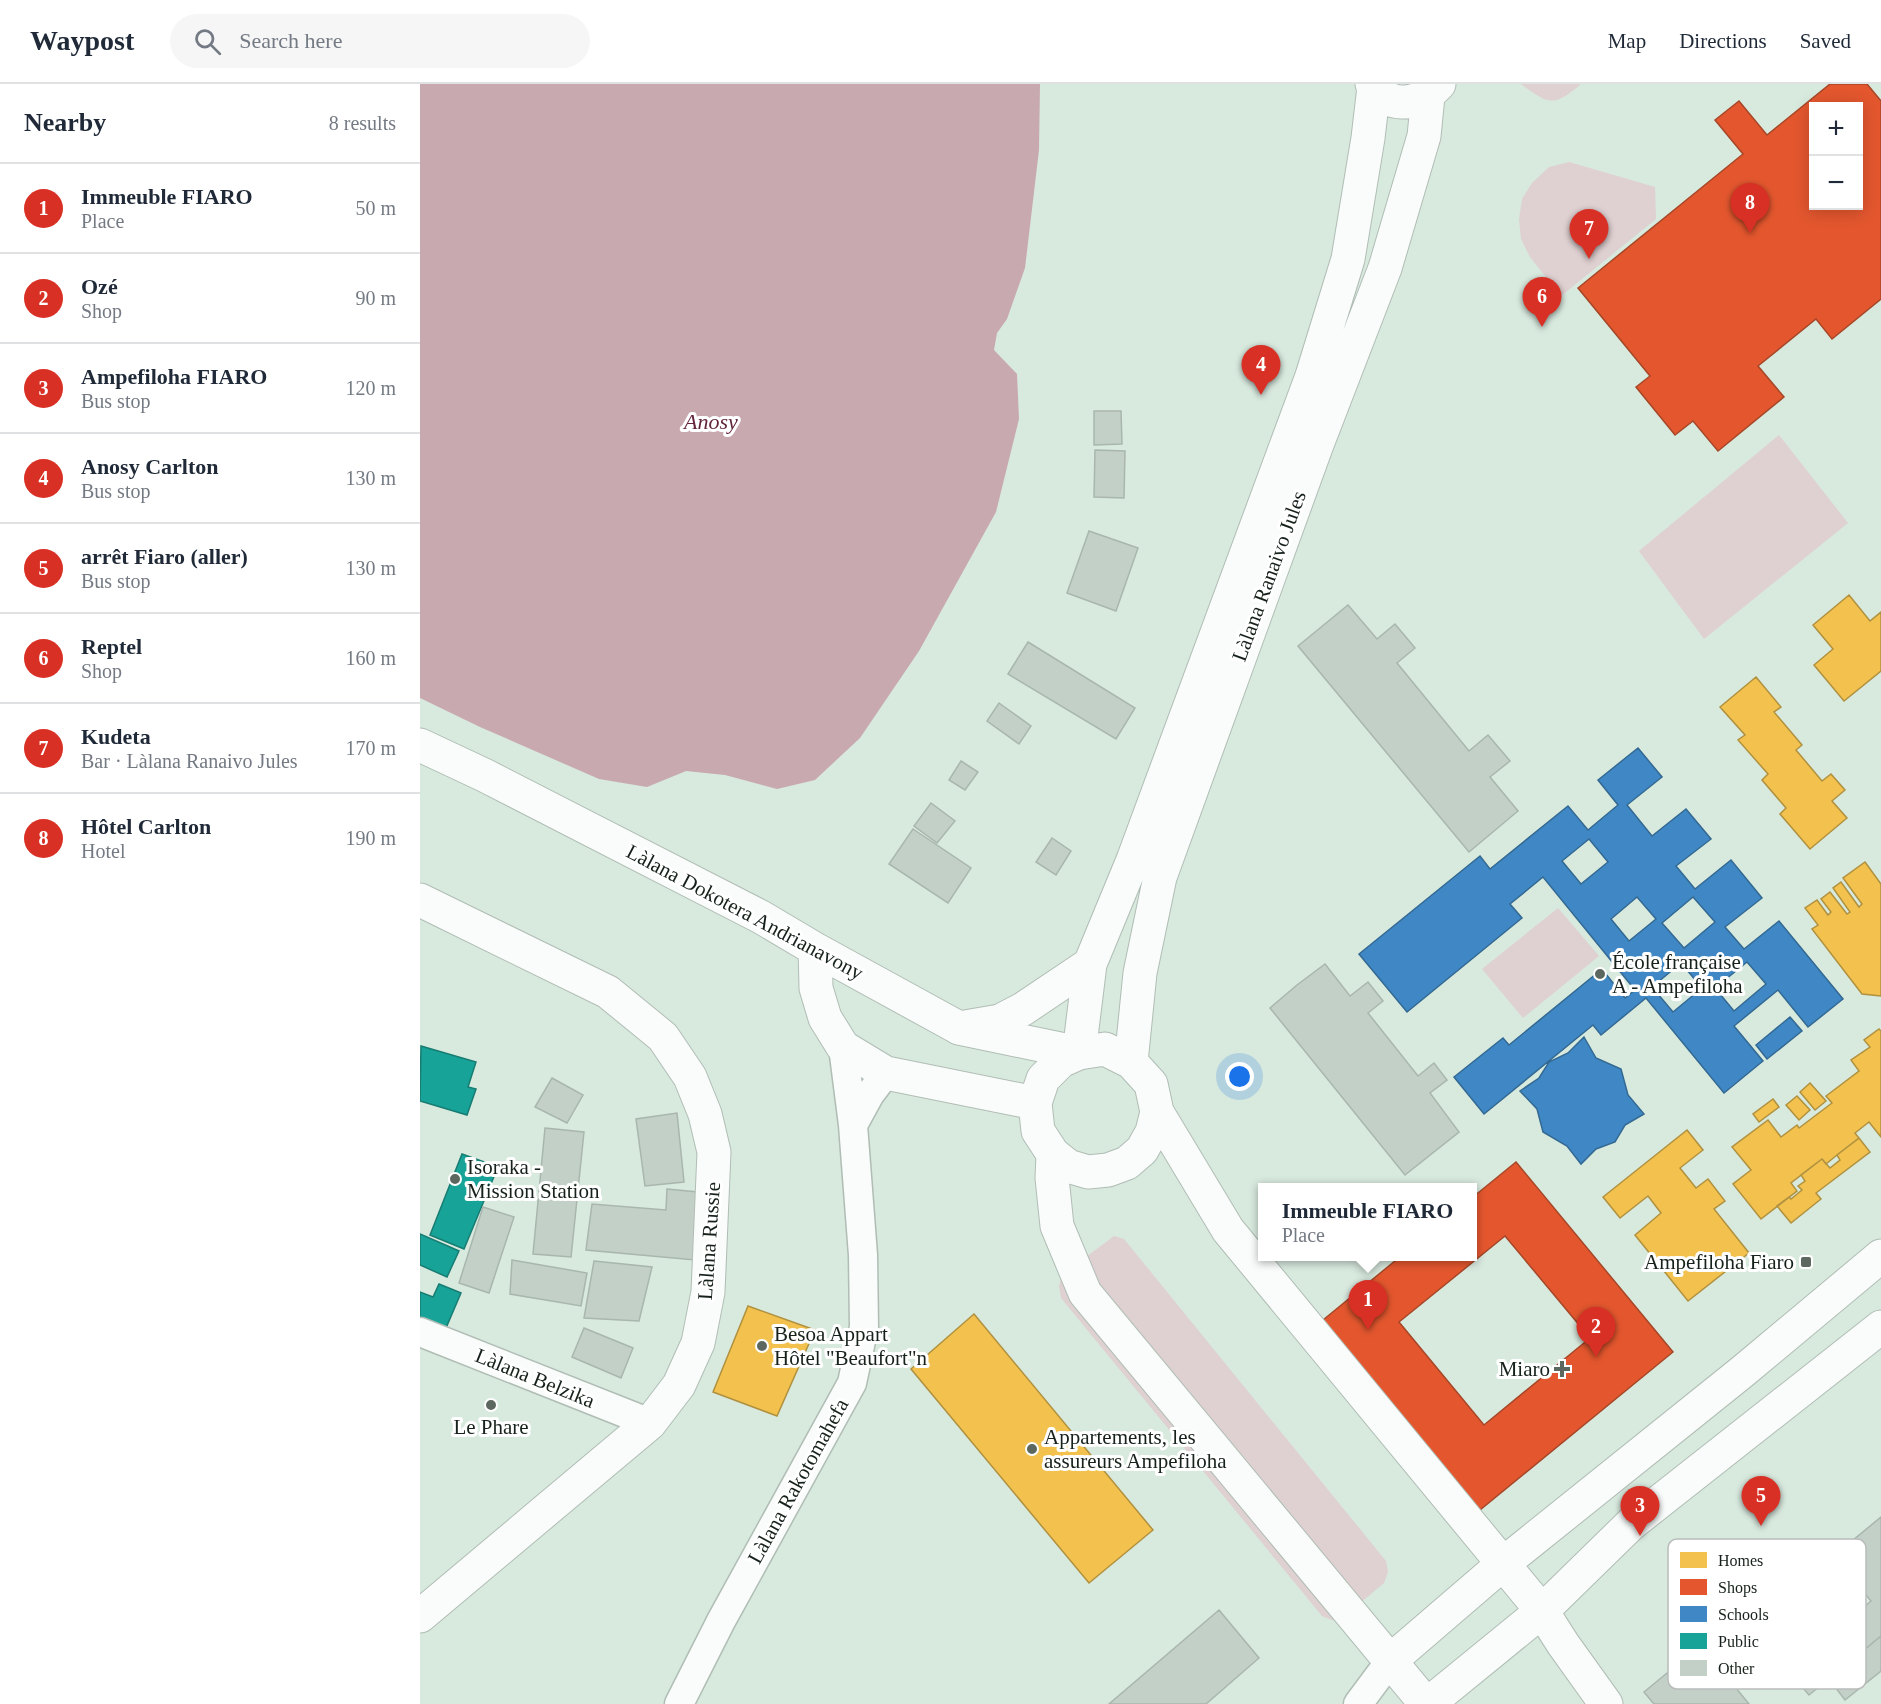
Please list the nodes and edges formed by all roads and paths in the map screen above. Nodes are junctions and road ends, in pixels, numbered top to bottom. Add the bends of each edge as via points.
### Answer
1 (1373, 86) edge
2 (1434, 90) edge
3 (420, 745) edge
4 (420, 900) edge
5 (815, 949) junction
6 (1090, 964) junction
7 (959, 1028) junction
8 (843, 1047) junction
9 (1079, 1053) junction
10 (1131, 1062) junction
11 (886, 1073) junction
12 (1035, 1103) junction
13 (1157, 1113) junction
14 (853, 1125) junction
15 (1053, 1154) junction
16 (1881, 1256) edge
17 (1881, 1327) edge
18 (420, 1332) edge
19 (650, 1423) junction
20 (1504, 1563) junction
21 (1542, 1611) junction
22 (420, 1616) edge
23 (1390, 1661) junction
24 (679, 1704) edge
25 (1358, 1704) edge
26 (1427, 1704) edge
27 (1606, 1704) edge

1 - 2 main road via 1385,97 1399,102 1414,101
1 - 6 main road, Làlana Ranaivo Jules via 1348,259 1312,376 1133,860
2 - 10 main road, Làlana Ranaivo Jules via 1385,268 1160,877 1140,973
3 - 5 main road, Làlana Dokotera Andrianavony via 739,906
4 - 19 main road, Làlana Russie via 608,992 663,1037 690,1077 705,1114 714,1152 708,1292 698,1343 679,1386
5 - 7 main road, Làlana Dokotera Andrianavony
5 - 8 main road via 816,988 825,1018
6 - 7 main road via 1000,1021
6 - 9 main road, Làlana Ranaivo Jules
7 - 9 main road, Làlana Dokotera Andrianavony
8 - 11 main road
8 - 14 street, Làlana Rakotomahefa
9 - 10 main road via 1105,1049
9 - 12 main road via 1061,1061 1043,1080
10 - 13 main road via 1150,1084
11 - 12 main road
11 - 14 street
12 - 15 main road via 1038,1131
13 - 15 main road via 1142,1150 1127,1163 1088,1172 1068,1166
13 - 20 main road via 1228,1230
14 - 24 street, Làlana Rakotomahefa via 864,1327 852,1383
15 - 23 main road via 1057,1226 1084,1293
16 - 20 main road
17 - 21 main road via 1631,1524
18 - 19 street, Làlana Belzika
19 - 22 main road, Làlana Russie
20 - 21 main road
20 - 23 main road
21 - 26 main road
21 - 27 main road
23 - 25 street
23 - 26 main road

